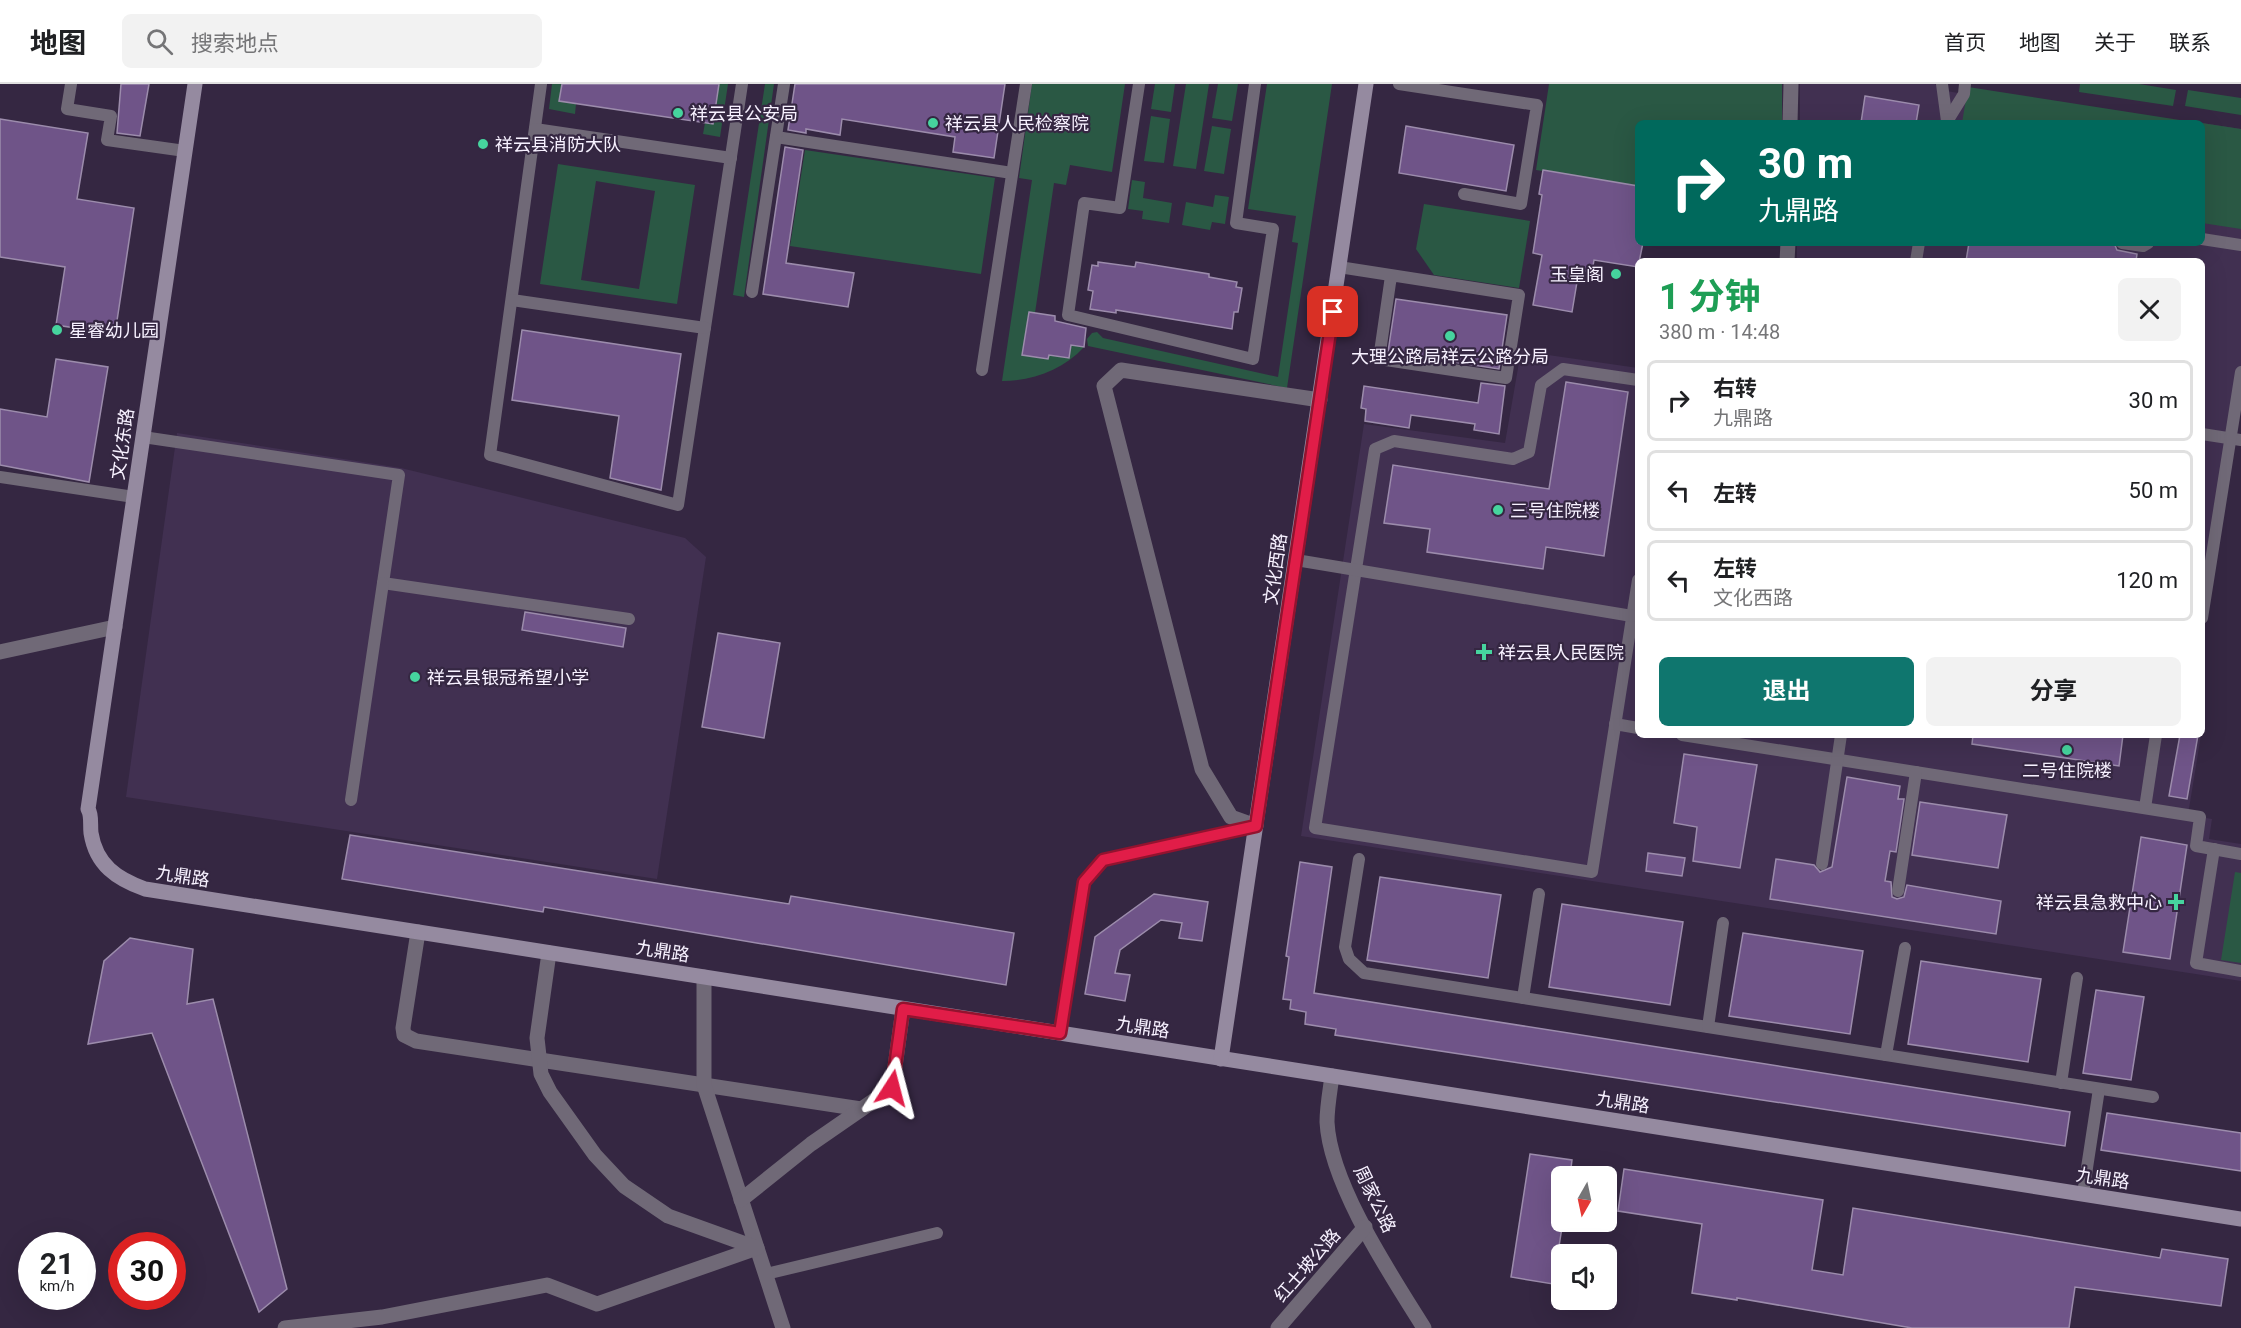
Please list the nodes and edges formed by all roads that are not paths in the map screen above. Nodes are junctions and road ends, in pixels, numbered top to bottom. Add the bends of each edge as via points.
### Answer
1 (71, 84) edge
2 (195, 84) edge
3 (542, 84) edge
4 (742, 84) edge
5 (784, 84) edge
6 (1026, 84) edge
7 (1139, 84) edge
8 (1255, 84) edge
9 (1366, 84) edge
10 (1399, 84) edge
11 (1791, 84) edge
12 (1942, 84) edge
13 (1965, 84) edge
14 (1790, 120) edge
15 (1946, 120) edge
16 (1947, 120) edge
17 (535, 129) junction
18 (776, 137) junction
19 (185, 151) junction
20 (731, 158) junction
21 (1012, 173) junction
22 (1464, 194) dead end
23 (2205, 239) edge
24 (2241, 245) edge
25 (1339, 267) junction
26 (1391, 276) junction
27 (752, 292) dead end
28 (512, 300) junction
29 (705, 328) junction
30 (982, 370) dead end
31 (2241, 372) edge
32 (1635, 380) edge
33 (1320, 400) junction
34 (2205, 435) edge
35 (143, 437) junction
36 (2236, 440) edge
37 (0, 477) edge
38 (134, 497) junction
39 (1296, 560) junction
40 (1356, 570) junction
41 (383, 583) junction
42 (1635, 598) edge
43 (2205, 602) edge
44 (1632, 615) junction
45 (629, 619) dead end
46 (115, 627) junction
47 (0, 652) edge
48 (1615, 724) junction
49 (1635, 727) edge
50 (1701, 738) edge
51 (1841, 738) edge
52 (2156, 738) edge
53 (1837, 760) junction
54 (1916, 772) junction
55 (351, 800) dead end
56 (2145, 808) junction
57 (88, 809) joint
58 (1256, 826) junction
59 (2214, 849) junction
60 (2241, 854) edge
61 (1359, 859) dead end
62 (1822, 864) dead end
63 (1898, 891) dead end
64 (1539, 894) dead end
65 (1723, 923) dead end
66 (418, 932) junction
67 (1905, 948) dead end
68 (549, 953) junction
69 (2241, 971) edge
70 (704, 977) junction
71 (2078, 978) dead end
72 (1522, 998) junction
73 (903, 1009) junction
74 (1708, 1027) junction
75 (1060, 1033) junction
76 (1886, 1055) junction
77 (1221, 1059) junction
78 (539, 1060) junction
79 (1332, 1076) junction
80 (2061, 1083) junction
81 (704, 1085) junction
82 (2099, 1089) junction
83 (2153, 1097) dead end
84 (861, 1109) junction
85 (2083, 1194) junction
86 (741, 1200) junction
87 (2241, 1219) edge
88 (1365, 1227) junction
89 (937, 1233) dead end
90 (757, 1248) junction
91 (765, 1274) junction
92 (285, 1328) edge
93 (783, 1328) edge
94 (1278, 1328) edge
95 (1424, 1328) edge

1 - 19 lane via 68,109 111,116 107,140
2 - 19 street, 文化东路
3 - 17 lane
4 - 20 lane
5 - 18 lane
6 - 21 lane
7 - 8 lane via 1120,208 1084,203 1068,315 1253,359 1273,229 1236,223
9 - 25 street, 文化西路
10 - 22 lane via 1537,105 1521,204
11 - 14 street
12 - 15 lane
13 - 16 lane via 1964,94
17 - 20 lane
17 - 28 lane
18 - 21 lane
18 - 27 lane
19 - 35 street, 文化东路
20 - 29 lane
21 - 30 lane
23 - 24 lane
25 - 26 lane
25 - 33 street, 文化西路
26 - 26 lane via 1519,295 1506,378 1379,359
28 - 29 lane
28 - 29 lane via 490,455 678,505
31 - 36 lane
32 - 40 lane via 1563,369 1541,385 1529,452 1513,459 1394,441 1375,449
33 - 39 street, 文化西路
33 - 58 street via 1121,370 1104,386 1202,769 1231,817
34 - 36 lane
35 - 38 street, 文化东路
35 - 41 lane via 399,475
36 - 43 lane
37 - 38 lane
38 - 46 street, 文化东路
39 - 40 lane
39 - 58 street, 文化西路
40 - 44 lane
40 - 48 lane via 1315,828 1592,872
41 - 45 lane
41 - 55 lane
42 - 44 lane
44 - 48 lane
46 - 47 street
46 - 57 street, 文化东路
48 - 49 lane
50 - 53 lane
51 - 53 lane
52 - 56 lane
53 - 54 lane
53 - 62 lane
54 - 56 lane
54 - 63 lane
56 - 59 lane via 2200,817 2196,846
57 - 66 street, 九鼎路 via 95,849 106,867 120,879 145,890
58 - 75 lane via 1103,860 1084,882
58 - 77 street, 文化西路
59 - 60 lane
59 - 69 lane via 2196,963
61 - 72 lane via 1345,947 1357,969
64 - 72 lane
65 - 74 lane
66 - 68 street, 九鼎路
66 - 78 street via 404,1035 416,1041
67 - 76 lane
68 - 70 street, 九鼎路
68 - 78 street via 539,1016
70 - 73 street, 九鼎路
70 - 81 street
71 - 80 lane
72 - 74 lane
73 - 75 street, 九鼎路
73 - 84 street via 892,1088
74 - 76 lane
75 - 77 street, 九鼎路
76 - 80 lane
77 - 79 street, 九鼎路
78 - 81 street
78 - 90 street via 550,1092 595,1155 624,1186 668,1216
79 - 85 street, 九鼎路
79 - 88 street, 周家公路 via 1327,1123 1347,1190
80 - 82 lane
81 - 84 street
81 - 86 street
82 - 83 lane
82 - 85 lane
84 - 86 street
85 - 87 street, 九鼎路
86 - 90 street
88 - 94 street, 红土坡公路
88 - 95 street, 周家公路
89 - 91 lane
90 - 91 street
90 - 92 street via 597,1304 547,1286 382,1317
91 - 93 street

